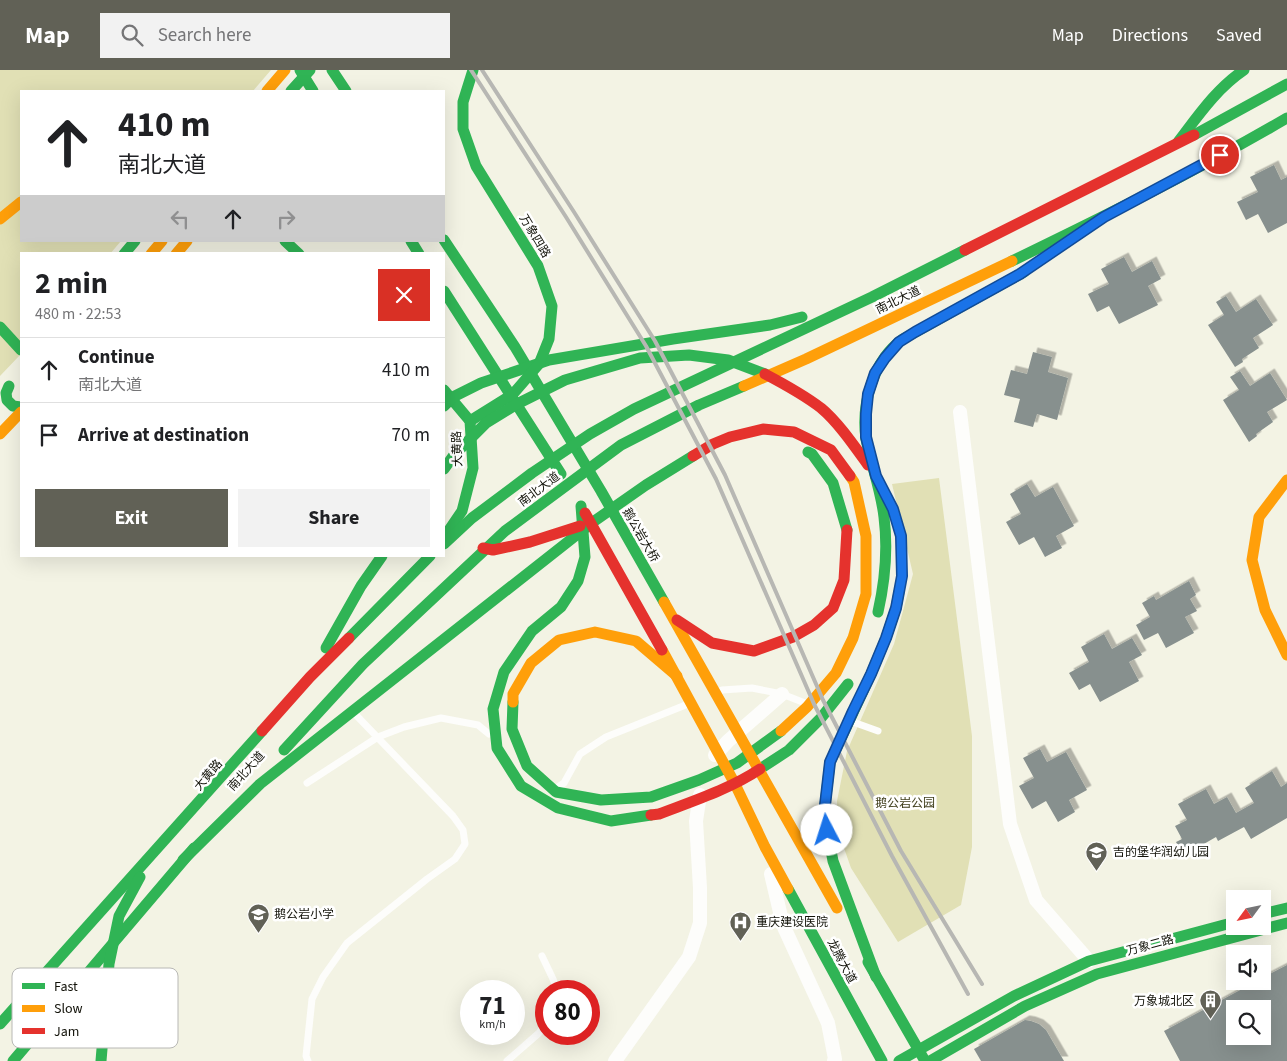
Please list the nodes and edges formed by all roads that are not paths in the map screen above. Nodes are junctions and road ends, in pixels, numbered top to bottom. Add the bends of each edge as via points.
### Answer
1 (285, 70) edge
2 (300, 70) edge
3 (310, 70) edge
4 (472, 70) edge
5 (1244, 70) edge
6 (323, 81) edge
7 (1287, 84) edge
8 (268, 90) edge
9 (293, 90) edge
10 (344, 90) edge
11 (1287, 118) edge
12 (1287, 129) edge
13 (1177, 144) junction
14 (1237, 147) junction
15 (20, 203) edge
16 (1104, 217) junction
17 (0, 219) edge
18 (134, 242) edge
19 (161, 242) edge
20 (186, 242) edge
21 (286, 242) edge
22 (445, 242) edge
23 (126, 252) edge
24 (153, 252) edge
25 (178, 252) edge
26 (297, 252) edge
27 (445, 293) edge
28 (872, 297) junction
29 (0, 327) edge
30 (20, 349) edge
31 (445, 391) edge
32 (0, 396) edge
33 (445, 405) edge
34 (20, 407) edge
35 (960, 412) dead end
36 (20, 413) edge
37 (470, 421) junction
38 (763, 430) junction
39 (0, 434) edge
40 (445, 468) edge
41 (876, 476) junction
42 (1287, 480) edge
43 (581, 506) junction
44 (896, 518) dead end
45 (593, 522) junction
46 (445, 535) edge
47 (445, 537) edge
48 (445, 543) edge
49 (381, 557) edge
50 (431, 557) edge
51 (431, 557) edge
52 (900, 584) dead end
53 (674, 618) junction
54 (875, 620) dead end
55 (1287, 655) edge
56 (854, 671) dead end
57 (677, 676) junction
58 (310, 677) junction
59 (332, 690) dead end
60 (782, 694) junction
61 (338, 696) dead end
62 (704, 697) dead end
63 (695, 701) dead end
64 (345, 703) dead end
65 (834, 714) dead end
66 (843, 718) dead end
67 (878, 731) dead end
68 (378, 736) junction
69 (506, 747) dead end
70 (510, 754) dead end
71 (307, 783) dead end
72 (765, 847) junction
73 (804, 849) joint
74 (184, 860) junction
75 (1287, 908) edge
76 (1271, 912) edge
77 (1287, 923) edge
78 (1226, 924) edge
79 (542, 956) dead end
80 (1089, 960) junction
81 (50, 968) edge
82 (92, 968) edge
83 (109, 968) edge
84 (876, 977) junction
85 (554, 980) edge
86 (848, 1002) junction
87 (12, 1011) edge
88 (0, 1024) edge
89 (535, 1036) edge
90 (24, 1048) edge
91 (102, 1048) edge
92 (13, 1061) edge
93 (101, 1061) edge
94 (308, 1061) edge
95 (507, 1061) edge
96 (615, 1061) edge
97 (834, 1061) edge
98 (876, 1061) edge
99 (882, 1061) edge
100 (899, 1061) edge
101 (925, 1061) edge
102 (930, 1061) edge

1 - 8 main road
2 - 6 main road
3 - 9 main road
4 - 37 main road, 万象四路 via 464,102 463,129 476,166 538,266 552,306 549,339 539,364 513,394
5 - 13 main road, 南北大道 via 1221,88
6 - 10 main road
7 - 13 main road, 南北大道
11 - 14 main road, 南北大道
12 - 14 main road, 南北大道
13 - 28 main road, 南北大道
14 - 16 main road, 南北大道
15 - 17 main road
16 - 41 main road via 1020,274 899,342 875,373 868,394 866,437
16 - 74 main road, 南北大道 via 806,359 699,405 621,445 506,531 363,664
18 - 23 main road
19 - 24 main road
20 - 25 main road
21 - 26 main road
22 - 53 main road, 鹅公岩大桥 via 515,347
27 - 43 main road
28 - 33 main road via 770,325 549,360 481,383 453,397
28 - 48 main road, 南北大道 via 688,382 590,434 472,518
29 - 30 main road
31 - 37 main road, 大黄路
32 - 34 main road via 12,382 6,394 7,401 13,407
35 - 80 street via 1010,824 1036,900
36 - 39 main road
37 - 47 main road, 大黄路 via 473,468 462,511
38 - 45 main road via 713,444
38 - 53 main road via 812,454 833,483 848,532 844,580 833,608 793,638 754,651 712,643
38 - 57 main road via 794,432 831,450 854,482 866,536 866,594 853,638 836,673 783,730 737,763 651,797 600,800 556,792 528,766 512,729 513,694 531,663 559,640 595,632 636,641
40 - 41 main road via 486,423 565,380 640,358 689,355 728,360 764,373 800,394 822,409
41 - 44 main road
41 - 54 main road via 884,517 886,563
42 - 55 main road via 1259,517 1252,560 1265,610
43 - 56 main road via 585,557 578,581 562,607 532,632 504,672 493,709 497,748 522,786 558,808 611,821 660,814 718,791 753,774 789,750 821,718 846,687
43 - 57 main road
45 - 46 main road via 493,550 456,541
45 - 74 main road via 260,784
49 - 58 main road via 361,586
50 - 58 main road, 南北大道
51 - 83 main road, 大黄路 via 242,756 140,876 119,916
52 - 84 main road via 886,638 830,762 824,814 833,862
53 - 73 main road, 鹅公岩大桥
57 - 72 main road
58 - 81 main road, 南北大道
59 - 61 lane
60 - 62 lane via 752,688 722,690
60 - 65 lane
60 - 96 street via 705,765 696,820 700,923 689,957
63 - 70 lane via 606,737 580,754 564,783 546,793 526,783
64 - 68 lane
66 - 67 lane
68 - 69 lane via 441,718 478,725
68 - 71 lane
68 - 94 lane via 453,816 463,830 465,844 455,859 347,943 312,999
72 - 86 main road, 龙腾大道
72 - 97 street via 783,925 828,1024
73 - 84 main road, 龙腾大道
74 - 82 main road, 南北大道
75 - 76 main road
77 - 102 main road, 万象二路 via 1097,974 1025,1006
78 - 80 main road, 万象二路
79 - 85 lane
80 - 100 main road, 万象二路 via 1014,996
84 - 101 main road, 龙腾大道
86 - 98 main road
86 - 99 main road, 龙腾大道
87 - 88 main road, 南北大道
89 - 95 lane
90 - 92 main road, 南北大道
91 - 93 main road, 大黄路

